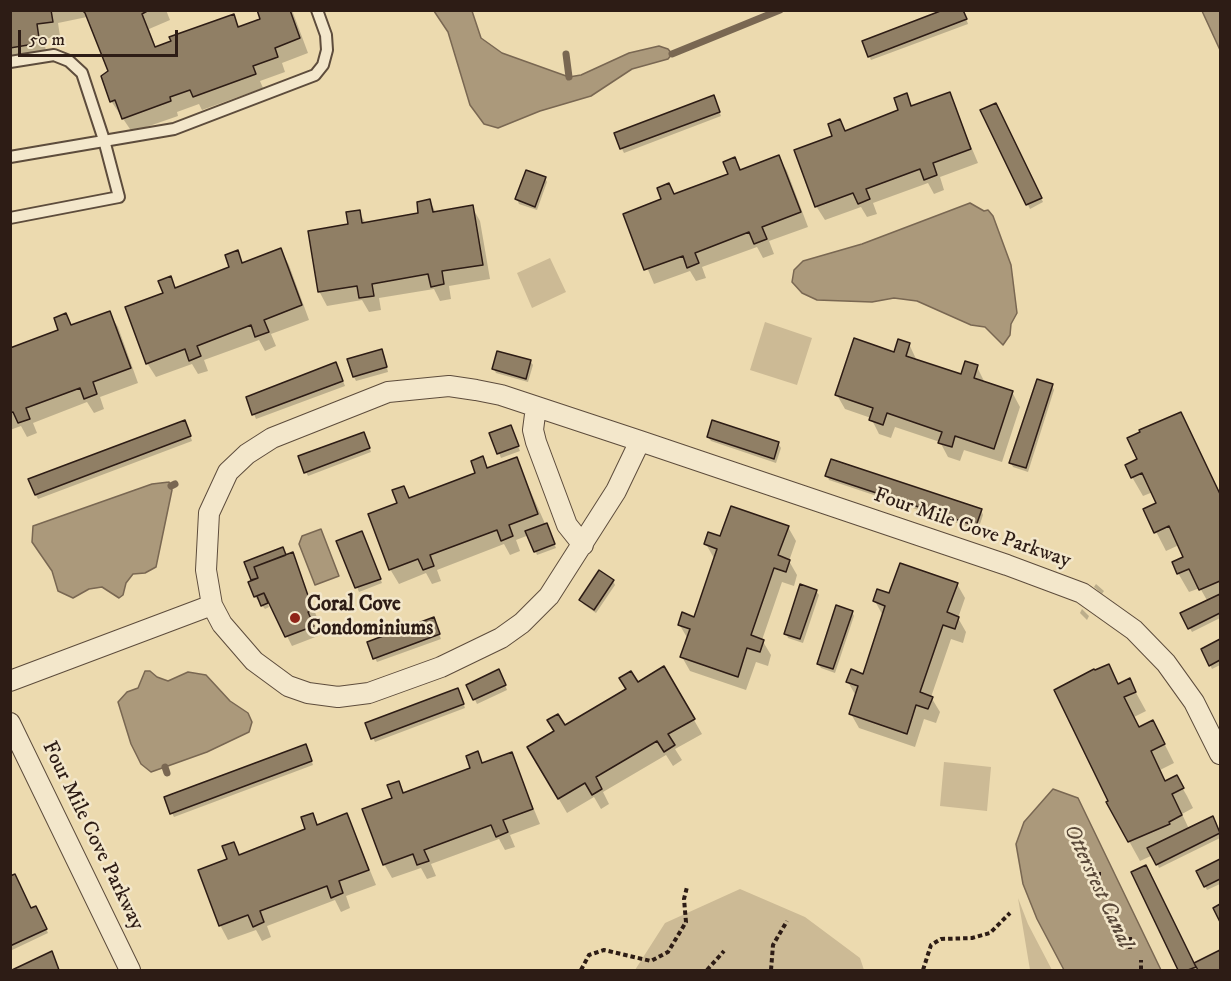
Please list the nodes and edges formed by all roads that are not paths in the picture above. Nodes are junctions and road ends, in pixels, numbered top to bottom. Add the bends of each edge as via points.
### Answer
1 (316, 10) edge
2 (10, 62) edge
3 (104, 140) junction
4 (10, 157) edge
5 (10, 218) edge
6 (536, 407) junction
7 (640, 441) junction
8 (583, 545) junction
9 (212, 605) junction
10 (10, 681) edge
11 (10, 723) edge
12 (1221, 754) edge
13 (130, 970) edge

1 - 3 lane via 326,35 327,50 315,75 174,129
2 - 3 lane via 54,55 69,61 82,73
3 - 4 lane
3 - 5 lane via 119,197
6 - 7 street, Four Mile Cove Parkway
6 - 8 street via 536,442 567,525
6 - 9 street, Four Mile Cove Parkway via 458,387 409,389 353,404 259,445 228,472 209,513 207,570
7 - 8 street, Four Mile Cove Parkway
7 - 12 street, Four Mile Cove Parkway via 1082,593 1134,630 1166,663 1194,702
8 - 9 street, Four Mile Cove Parkway via 549,596 501,638 432,671 352,696 308,693 288,686 239,646
9 - 10 street
11 - 13 street, Four Mile Cove Parkway

